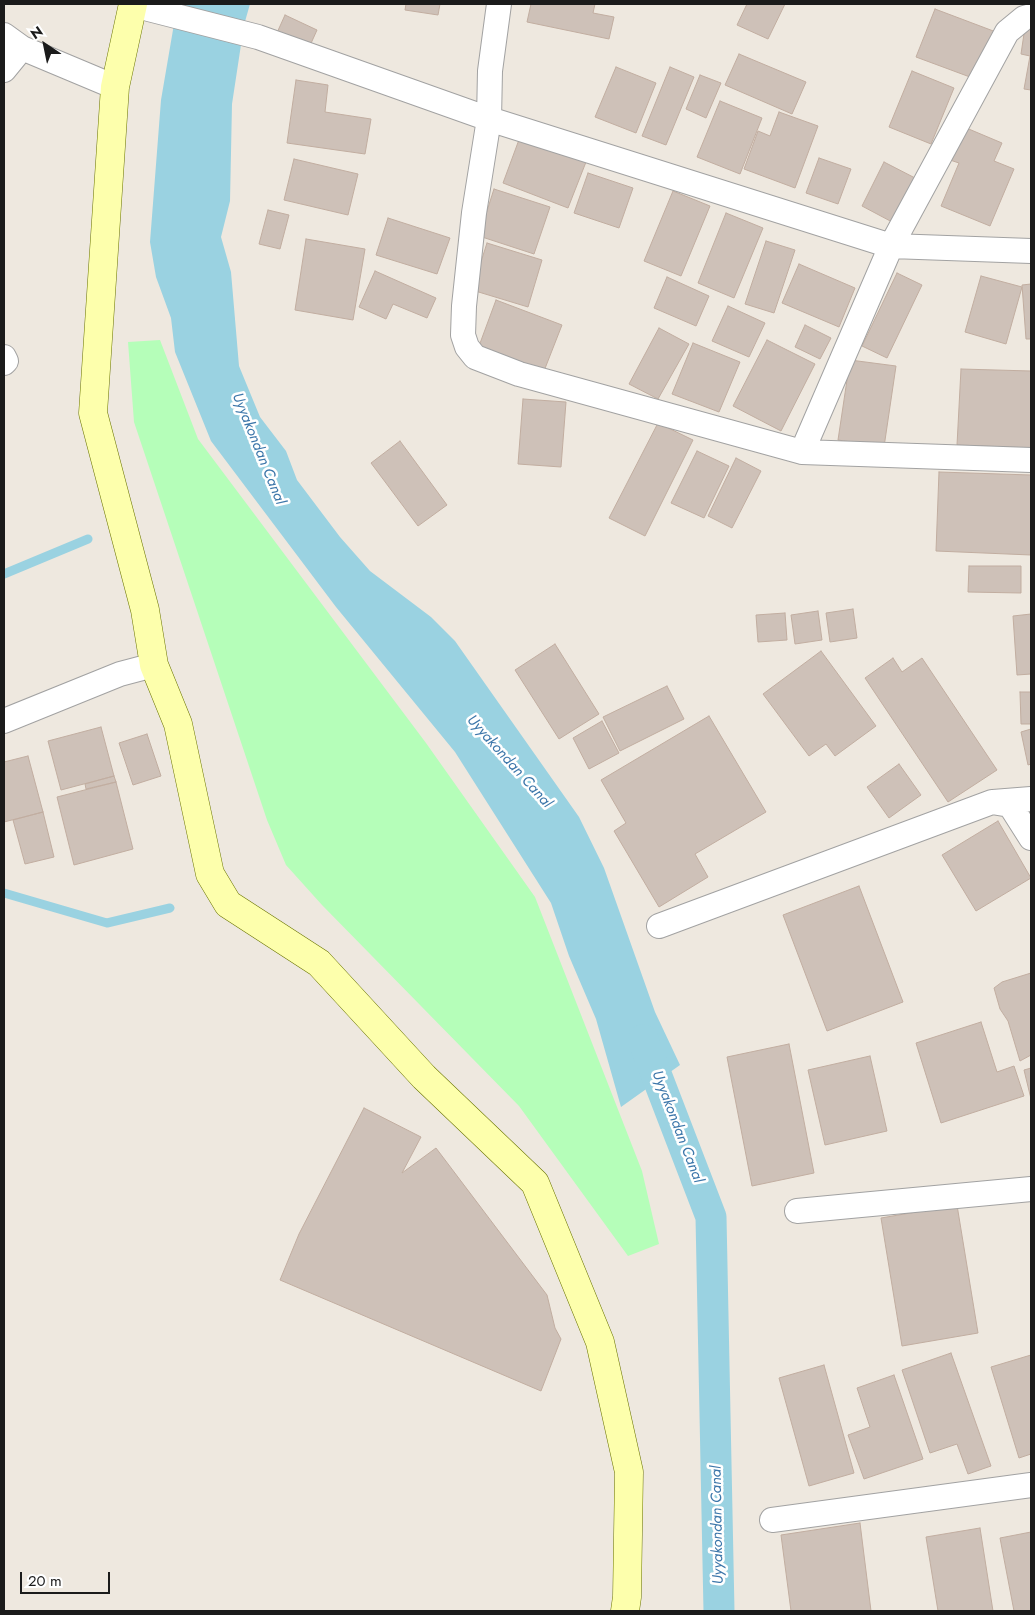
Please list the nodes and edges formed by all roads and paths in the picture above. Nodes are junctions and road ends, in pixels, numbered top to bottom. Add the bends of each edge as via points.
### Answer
1 (133, 4) edge
2 (500, 4) edge
3 (1031, 16) edge
4 (13, 42) edge
5 (4, 70) edge
6 (115, 87) junction
7 (489, 119) junction
8 (891, 246) junction
9 (1031, 251) edge
10 (4, 357) edge
11 (4, 363) edge
12 (802, 452) junction
13 (1031, 460) edge
14 (154, 665) junction
15 (4, 721) edge
16 (1031, 799) edge
17 (992, 802) junction
18 (1031, 838) edge
19 (659, 926) dead end
20 (1031, 1189) edge
21 (797, 1211) dead end
22 (1031, 1485) edge
23 (772, 1520) dead end
24 (625, 1611) edge

1 - 6 street
1 - 7 street via 258,37
2 - 7 street via 490,72
3 - 8 street via 1007,32
4 - 5 street
4 - 6 street
6 - 14 street via 93,413 145,610
7 - 8 street
7 - 12 street via 464,306 463,335 467,347 476,357 519,374
8 - 9 street
8 - 12 street
10 - 11 street
12 - 13 street
14 - 15 street via 120,674
14 - 24 street via 178,724 210,874 228,904 319,963 424,1077 535,1182 600,1342 629,1472
16 - 17 street
17 - 18 street via 1010,805
17 - 19 street
20 - 21 street
22 - 23 street

